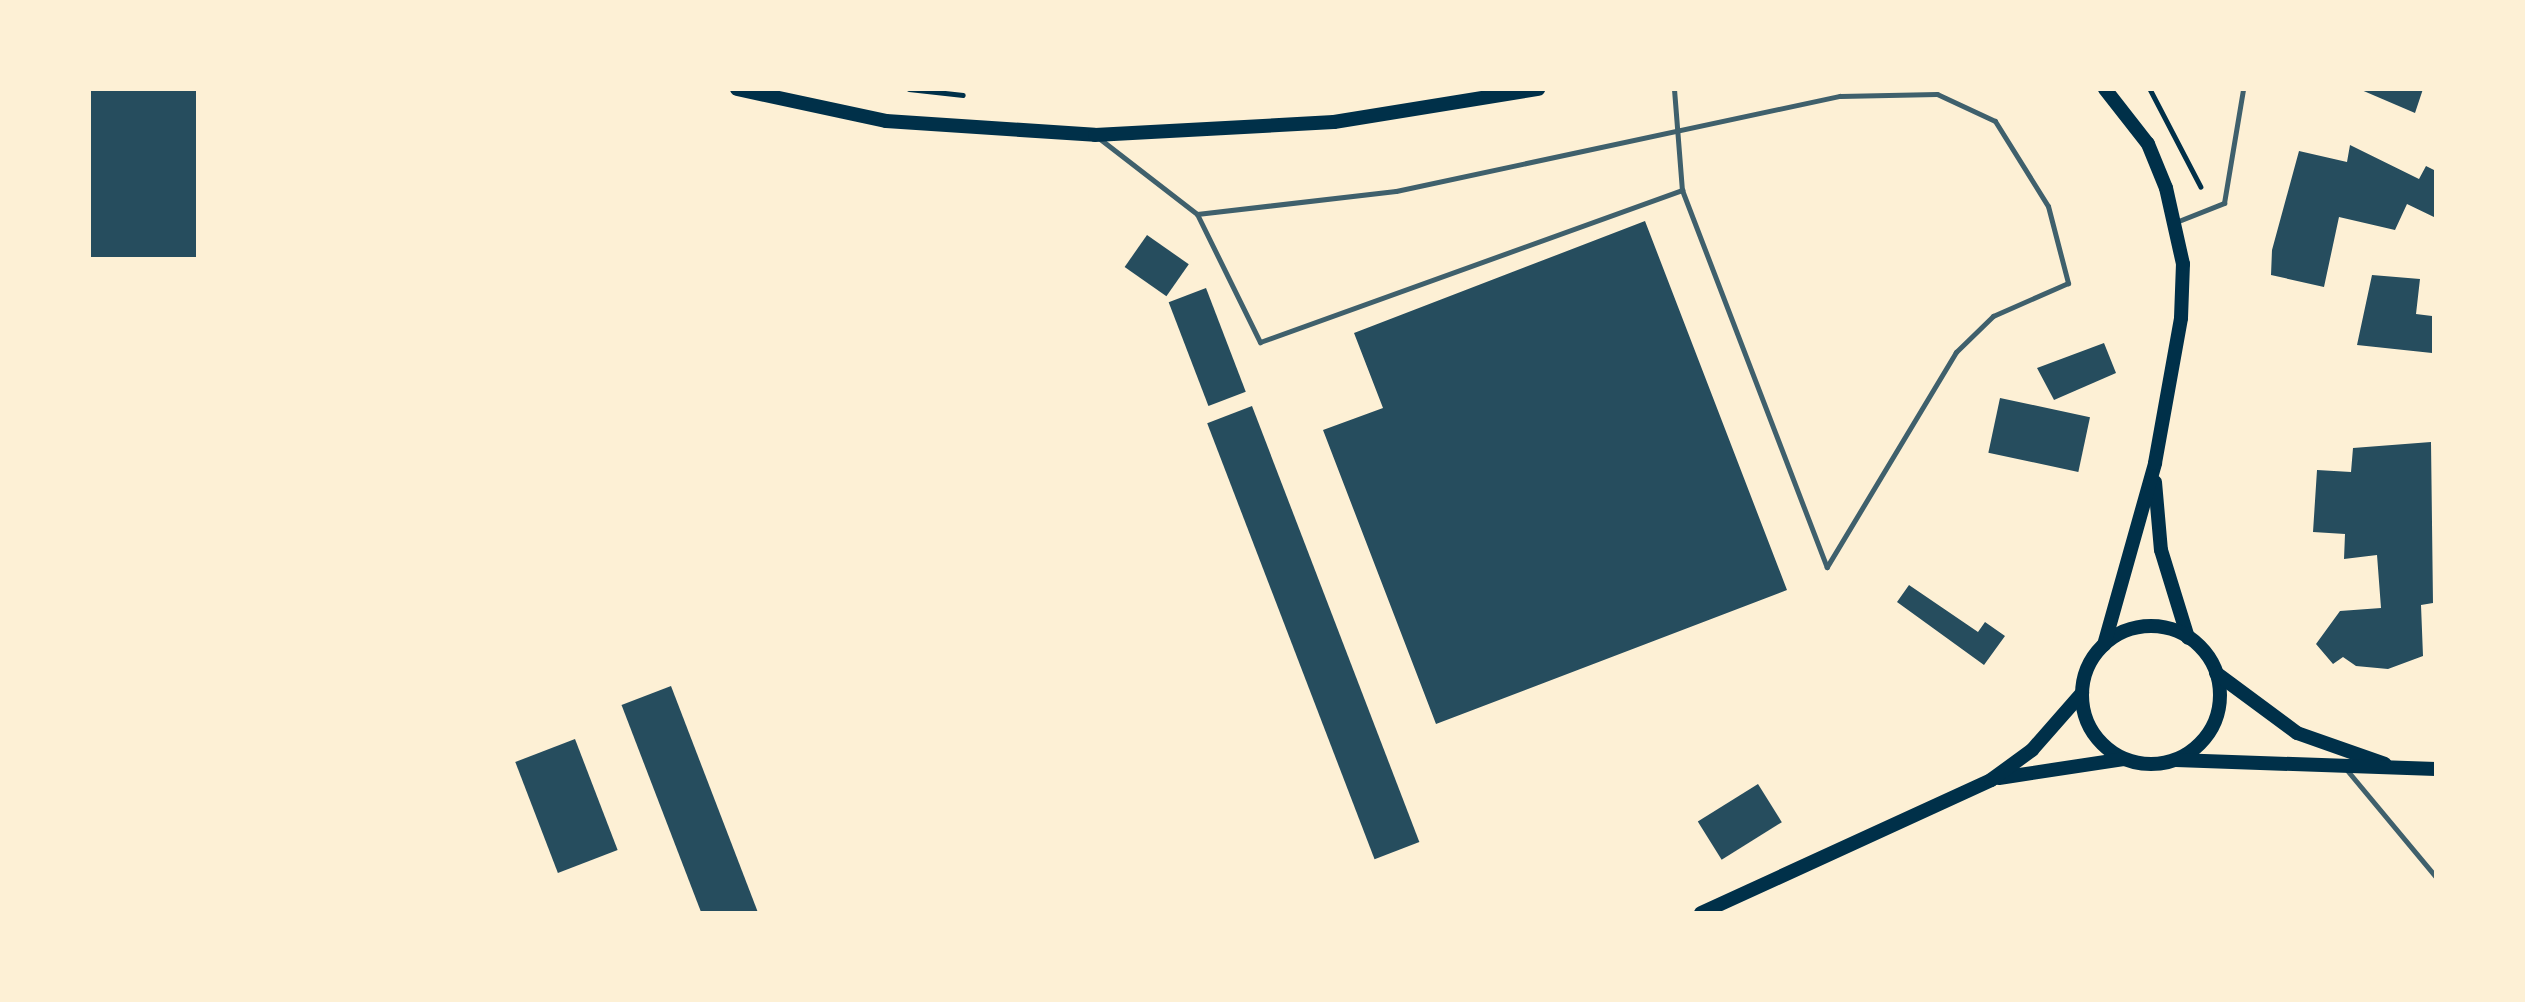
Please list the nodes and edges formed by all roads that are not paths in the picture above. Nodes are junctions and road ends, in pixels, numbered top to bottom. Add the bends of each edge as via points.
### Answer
1 (737, 89) edge
2 (1538, 89) edge
3 (1674, 89) edge
4 (2105, 89) edge
5 (2243, 89) edge
6 (1095, 135) junction
7 (1675, 135) junction
8 (1682, 190) junction
9 (1197, 214) junction
10 (2176, 222) junction
11 (2155, 463) junction
12 (2188, 638) junction
13 (2104, 645) junction
14 (2216, 673) junction
15 (2082, 693) junction
16 (2124, 759) junction
17 (2175, 760) junction
18 (2402, 768) junction
19 (2346, 769) junction
20 (2436, 769) edge
21 (1991, 780) junction
22 (2436, 877) edge
23 (1700, 913) edge

1 - 6 main road via 886,121
2 - 6 main road via 1334,122
3 - 7 lane
4 - 10 main road via 2148,144
5 - 10 lane via 2224,203
6 - 9 lane
7 - 8 lane
7 - 8 lane via 1840,96 1937,94 1995,121 2048,206 2068,283 1993,316 1956,352 1827,567
7 - 9 lane via 1396,191
8 - 9 lane via 1260,342
10 - 11 main road via 2181,318
11 - 12 main road via 2161,550
11 - 13 main road
12 - 13 main road via 2142,628
12 - 14 main road
13 - 15 main road via 2089,666
14 - 17 main road via 2214,725
14 - 18 main road via 2316,743
15 - 16 main road via 2090,728
15 - 21 main road via 2032,750
16 - 17 main road
16 - 21 main road
17 - 19 main road
18 - 19 main road
18 - 20 main road
19 - 22 lane
21 - 23 main road

